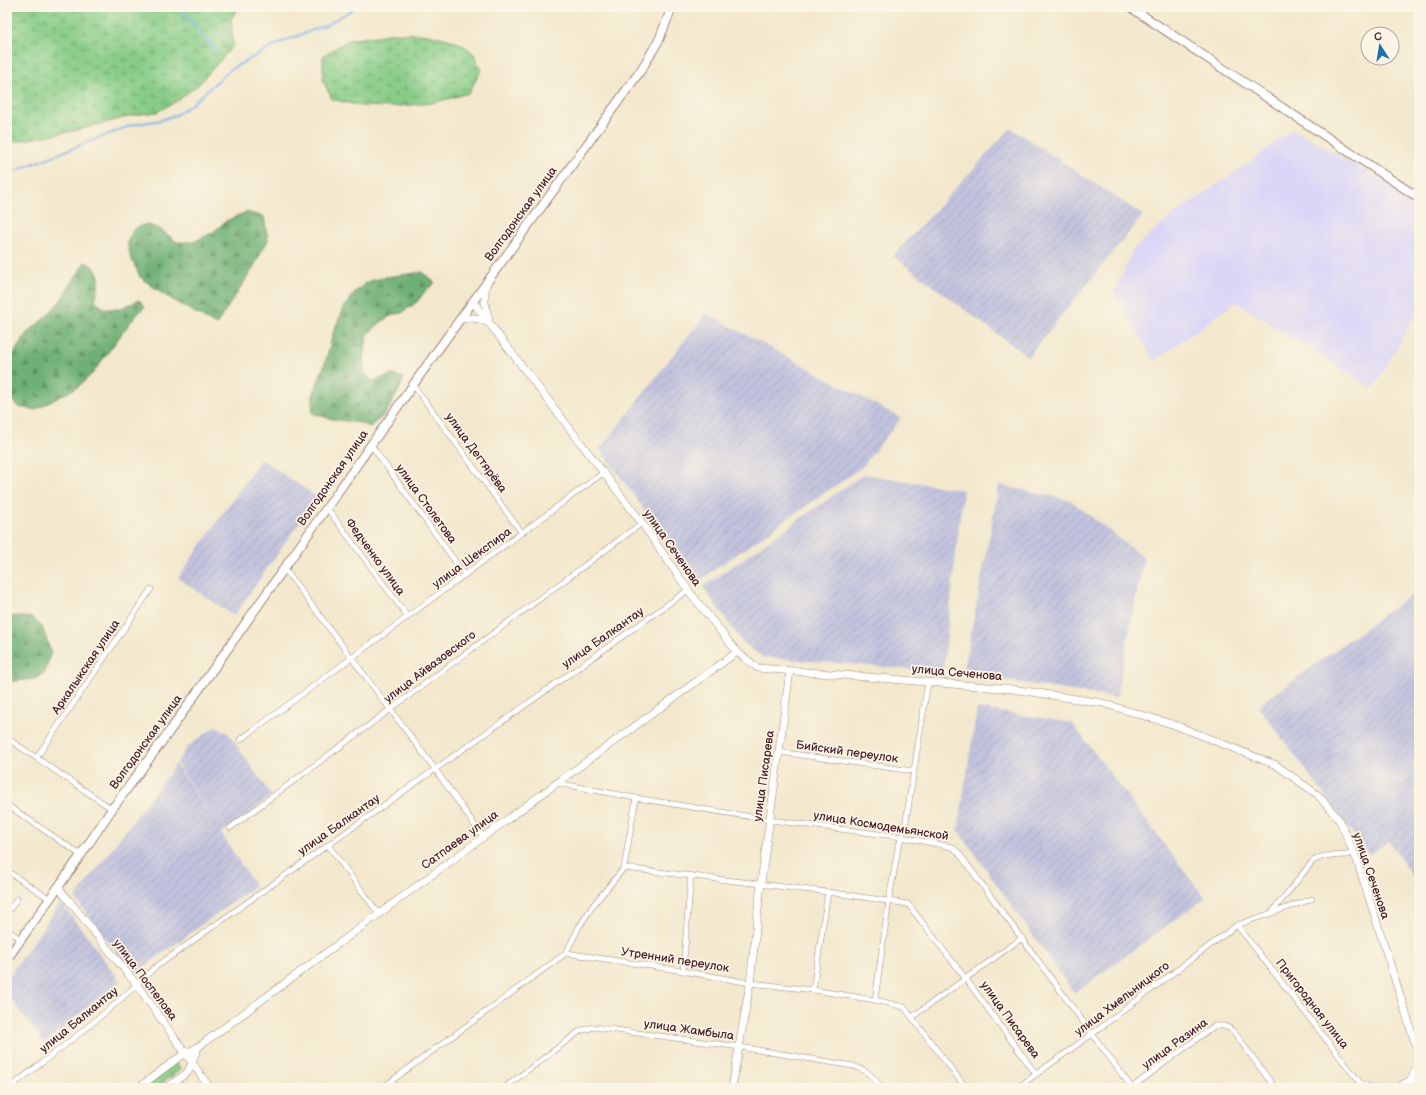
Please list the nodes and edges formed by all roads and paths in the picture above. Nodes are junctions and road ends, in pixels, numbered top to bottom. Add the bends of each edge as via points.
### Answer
1 (672, 7) edge
2 (1130, 7) edge
3 (1419, 198) edge
4 (486, 283) junction
5 (473, 302) junction
6 (461, 319) junction
7 (491, 324) junction
8 (414, 386) junction
9 (371, 446) junction
10 (603, 474) junction
11 (327, 508) junction
12 (642, 523) junction
13 (522, 533) junction
14 (284, 568) junction
15 (466, 575) junction
16 (151, 589) dead end
17 (688, 590) junction
18 (408, 617) junction
19 (737, 652) junction
20 (352, 658) junction
21 (790, 671) junction
22 (928, 682) junction
23 (390, 709) junction
24 (7, 738) edge
25 (240, 740) dead end
26 (779, 752) junction
27 (37, 757) junction
28 (435, 769) junction
29 (913, 772) junction
30 (557, 782) junction
31 (636, 798) junction
32 (7, 805) edge
33 (112, 809) junction
34 (770, 820) junction
35 (230, 828) dead end
36 (483, 837) junction
37 (902, 837) junction
38 (328, 845) junction
39 (1353, 852) junction
40 (81, 855) junction
41 (624, 868) junction
42 (7, 871) edge
43 (691, 875) junction
44 (762, 883) junction
45 (58, 887) junction
46 (828, 892) junction
47 (17, 899) dead end
48 (50, 899) junction
49 (1312, 899) dead end
50 (889, 900) junction
51 (7, 913) edge
52 (379, 914) junction
53 (1270, 914) junction
54 (1237, 925) junction
55 (7, 930) edge
56 (1022, 938) junction
57 (21, 939) junction
58 (566, 954) junction
59 (7, 959) edge
60 (683, 971) junction
61 (966, 978) junction
62 (750, 983) junction
63 (137, 985) junction
64 (813, 990) junction
65 (875, 1000) junction
66 (912, 1017) junction
67 (1092, 1034) junction
68 (198, 1047) junction
69 (740, 1047) junction
70 (186, 1054) junction
71 (1419, 1055) edge
72 (1419, 1062) edge
73 (192, 1063) junction
74 (1036, 1074) junction
75 (1419, 1079) edge
76 (1411, 1080) junction
77 (9, 1088) edge
78 (138, 1088) edge
79 (166, 1088) edge
80 (210, 1088) edge
81 (382, 1088) edge
82 (504, 1088) edge
83 (732, 1088) edge
84 (881, 1088) edge
85 (966, 1088) edge
86 (1017, 1088) edge
87 (1132, 1088) edge
88 (1275, 1088) edge
89 (1375, 1088) edge
90 (1399, 1088) edge

1 - 4 main road, Волгодонская улица via 659,40 641,70
2 - 3 main road
4 - 5 main road, Волгодонская улица
4 - 7 street via 484,299
5 - 6 main road, Волгодонская улица
5 - 7 street, улица Сеченова
6 - 7 street via 477,318
6 - 8 main road, Волгодонская улица
7 - 10 street, улица Сеченова
8 - 9 main road, Волгодонская улица
8 - 13 street, улица Дегтярёва
9 - 11 main road, Волгодонская улица
9 - 15 street, улица Столетова
10 - 12 street, улица Сеченова
10 - 13 street, улица Шекспира
11 - 14 main road, Волгодонская улица
11 - 18 street, Федченко улица
12 - 17 street, улица Сеченова
12 - 23 street, улица Айвазовского
13 - 15 street, улица Шекспира
14 - 20 street
14 - 33 main road, Волгодонская улица
15 - 18 street, улица Шекспира
16 - 27 street, Аркалыкская улица
17 - 19 street, улица Сеченова
17 - 28 street, улица Балкантау
18 - 20 street, улица Шекспира
19 - 21 street, улица Сеченова via 758,668
19 - 30 street, Сатпаева улица
20 - 23 street
20 - 25 street, улица Шекспира
21 - 22 street, улица Сеченова
21 - 26 street, улица Писарева
22 - 29 street
22 - 39 street, улица Сеченова via 1012,689 1102,703 1175,725 1276,765 1318,795 1340,821
23 - 28 street
23 - 35 street, улица Айвазовского
24 - 27 street
26 - 29 street, Бийский переулок
26 - 34 street, улица Писарева
27 - 33 street
28 - 36 street
28 - 38 street, улица Балкантау
29 - 37 street
30 - 31 street, улица Космодемьянской
30 - 36 street, Сатпаева улица
31 - 34 street, улица Космодемьянской
31 - 41 street
32 - 40 street
33 - 40 main road, Волгодонская улица
34 - 37 street, улица Космодемьянской
34 - 44 street, улица Писарева
36 - 52 street, Сатпаева улица
37 - 50 street
37 - 56 street, улица Космодемьянской via 952,847 958,852
38 - 52 street
38 - 63 street, улица Балкантау via 153,969
39 - 53 street via 1347,855 1323,856 1313,861
39 - 71 street, улица Сеченова
40 - 45 main road, Волгодонская улица
41 - 43 street, улица Писарева
41 - 58 street via 594,904
42 - 48 street
43 - 44 street, улица Писарева
43 - 60 street
44 - 46 street, улица Писарева
44 - 62 street, улица Писарева
45 - 48 main road, Волгодонская улица
45 - 63 street, улица Поспелова
46 - 50 street, улица Писарева
46 - 64 street
47 - 51 street
48 - 57 main road, Волгодонская улица
49 - 53 street, улица Хмельницкого
50 - 61 street, улица Писарева via 908,904
50 - 65 street
52 - 68 street, Сатпаева улица
53 - 54 street, улица Хмельницкого
54 - 67 street, улица Хмельницкого
54 - 89 street, Пригородная улица via 1361,1084
55 - 57 street
56 - 61 street, улица Писарева
56 - 67 street, улица Космодемьянской
57 - 59 main road, Волгодонская улица
58 - 60 street, Утренний переулок
58 - 81 street
60 - 62 street, Утренний переулок
61 - 66 street, улица Писарева
61 - 74 street, улица Писарева
62 - 64 street, Утренний переулок
62 - 69 street, улица Писарева
63 - 70 street, улица Поспелова
63 - 77 street, улица Балкантау
64 - 65 street, Утренний переулок
65 - 66 street, Утренний переулок via 904,1007
66 - 85 street, Утренний переулок
67 - 74 street, улица Хмельницкого
67 - 87 street, улица Космодемьянской
68 - 70 street, Сатпаева улица
68 - 73 street
69 - 82 street, улица Жамбыла via 594,1027 580,1032
69 - 83 street, улица Писарева
69 - 84 street, улица Жамбыла via 853,1066 873,1077
70 - 73 street, улица Поспелова
70 - 78 street, Сатпаева улица
72 - 76 street
73 - 79 street via 188,1072
73 - 80 street, улица Поспелова
74 - 86 street, улица Хмельницкого
75 - 76 street
76 - 90 street
87 - 88 street, улица Разина via 1214,1026 1220,1025 1234,1032

